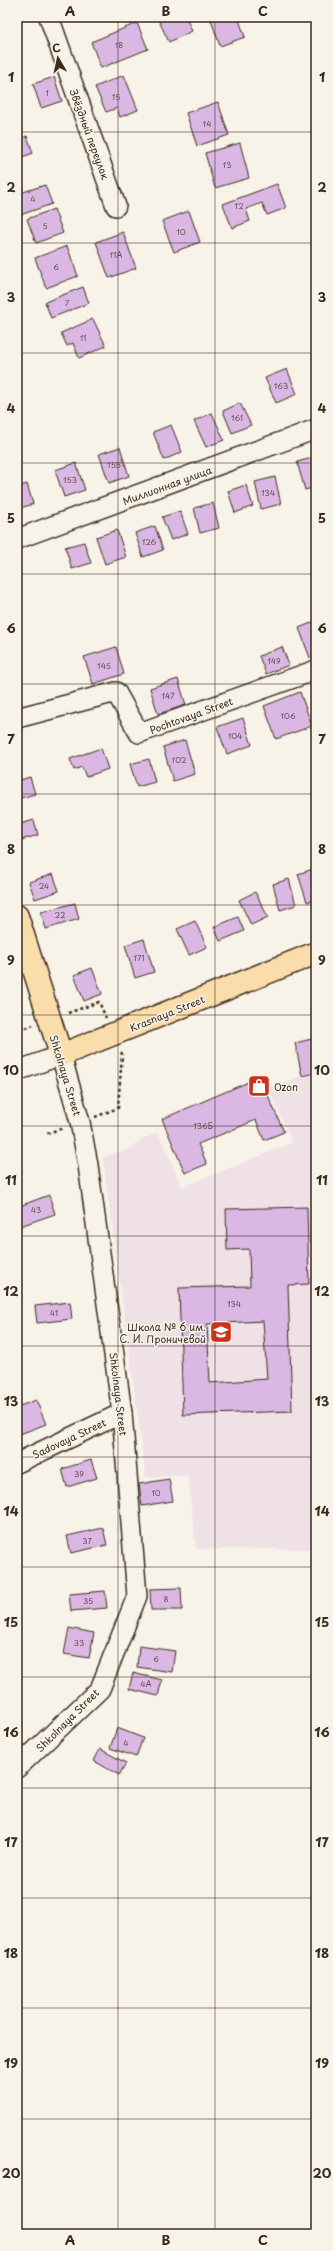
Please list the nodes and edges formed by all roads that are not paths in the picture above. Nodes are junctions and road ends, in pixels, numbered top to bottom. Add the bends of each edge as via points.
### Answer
1 (49, 17) edge
2 (116, 206) dead end
3 (316, 429) edge
4 (17, 539) edge
5 (316, 670) edge
6 (17, 718) edge
7 (17, 916) edge
8 (316, 953) edge
9 (61, 1054) junction
10 (17, 1071) edge
11 (122, 1413) junction
12 (17, 1463) edge
13 (17, 1768) edge

1 - 2 street, Звёздный переулок
3 - 4 street, Миллионная улица
5 - 6 street, Pochtovaya Street via 139,733 116,692
7 - 9 main road, Shkolnaya Street
8 - 9 main road, Krasnaya Street
9 - 10 street, Krasnaya Street
9 - 11 street, Shkolnaya Street via 80,1122 88,1164
11 - 12 street, Sadovaya Street
11 - 13 street, Shkolnaya Street via 137,1596 100,1689

